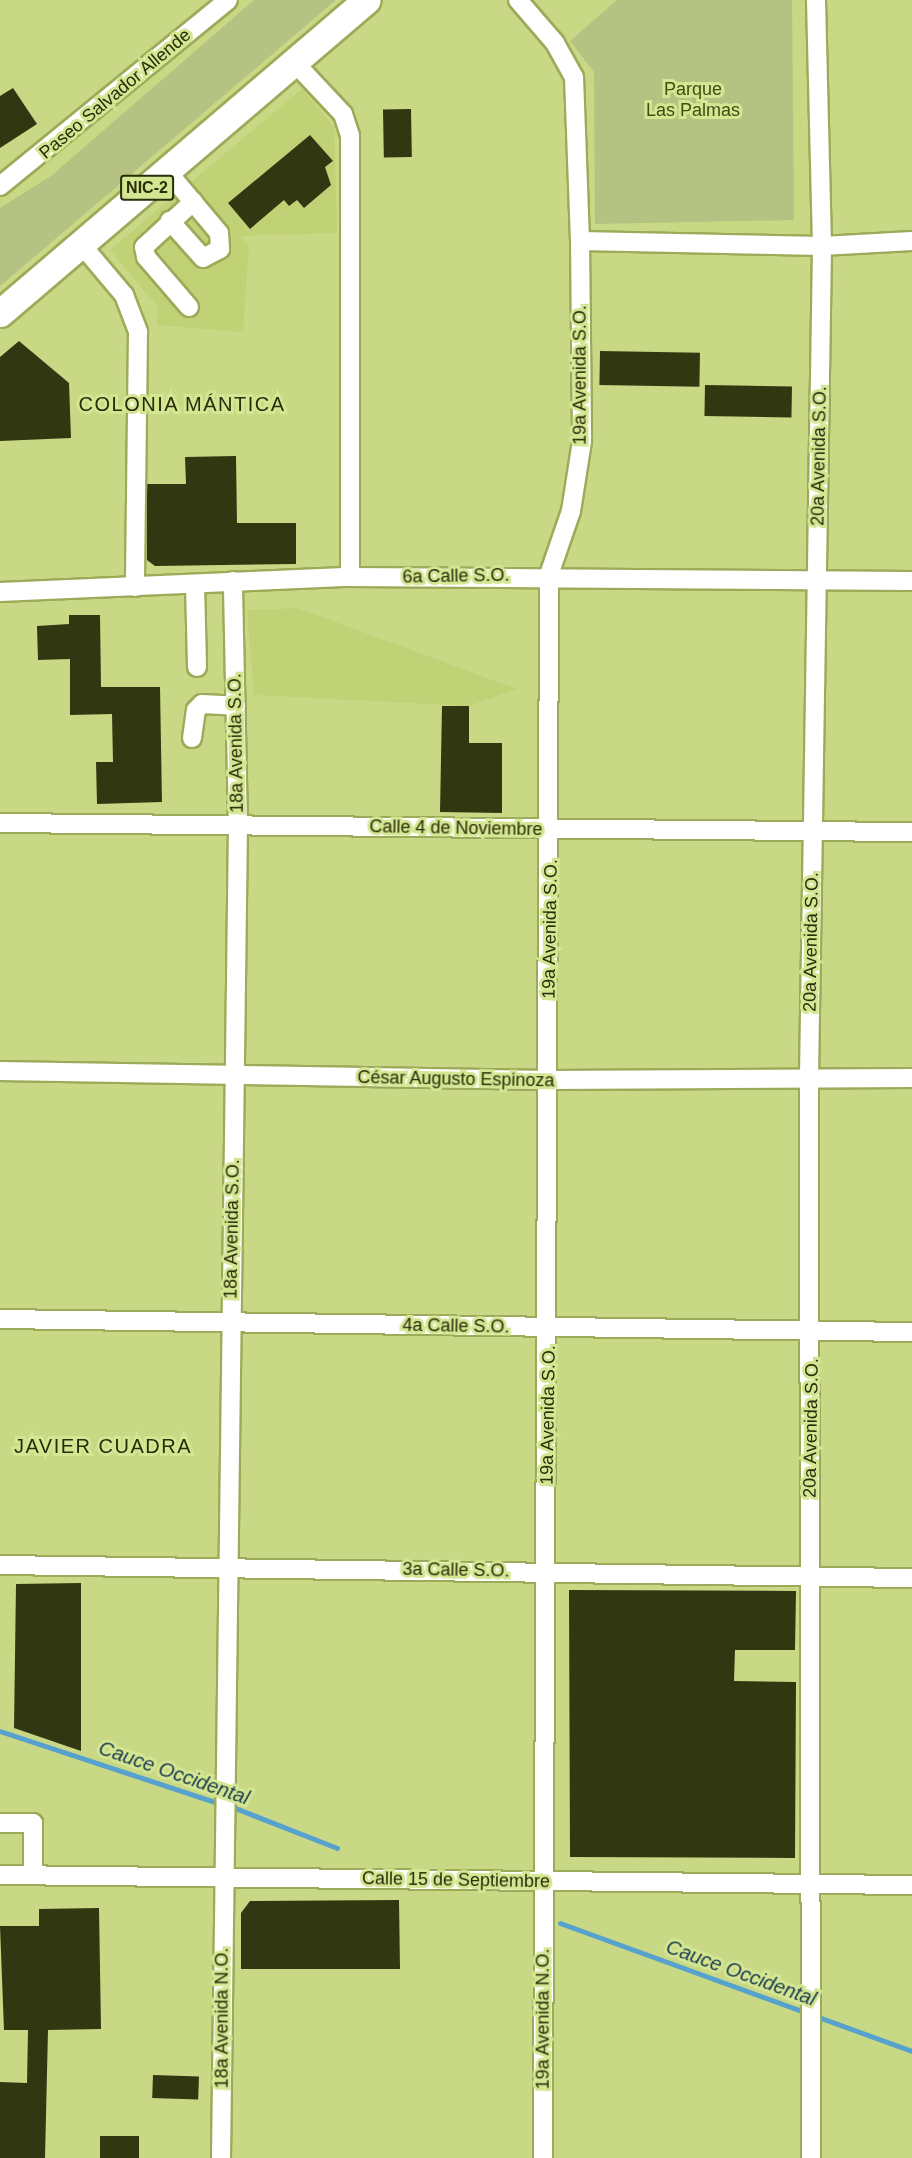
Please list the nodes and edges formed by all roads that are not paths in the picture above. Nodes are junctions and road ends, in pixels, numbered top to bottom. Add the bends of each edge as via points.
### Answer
1 (367, 0) edge
2 (518, 0) edge
3 (816, 0) edge
4 (225, 1) edge
5 (296, 64) junction
6 (167, 171) junction
7 (0, 186) edge
8 (193, 202) junction
9 (170, 221) junction
10 (580, 241) junction
11 (912, 241) edge
12 (81, 244) junction
13 (822, 246) junction
14 (189, 308) dead end
15 (0, 313) edge
16 (549, 575) junction
17 (350, 577) junction
18 (817, 579) junction
19 (233, 581) junction
20 (912, 581) edge
21 (195, 584) junction
22 (135, 587) junction
23 (0, 592) edge
24 (197, 667) dead end
25 (236, 706) junction
26 (192, 738) dead end
27 (0, 823) edge
28 (238, 826) junction
29 (552, 829) junction
30 (812, 832) junction
31 (912, 832) edge
32 (0, 1071) edge
33 (235, 1075) junction
34 (809, 1076) junction
35 (912, 1078) edge
36 (549, 1080) junction
37 (0, 1319) edge
38 (231, 1323) junction
39 (550, 1327) junction
40 (813, 1332) junction
41 (912, 1332) edge
42 (0, 1565) edge
43 (228, 1567) junction
44 (544, 1571) junction
45 (810, 1576) junction
46 (912, 1578) edge
47 (0, 1823) edge
48 (0, 1875) edge
49 (33, 1875) junction
50 (222, 1877) junction
51 (544, 1881) junction
52 (809, 1884) junction
53 (912, 1885) edge
54 (221, 2158) edge
55 (543, 2158) edge
56 (811, 2158) edge

1 - 5 highway, NIC-2
2 - 10 street, 19a Avenida S.O. via 555,43 574,76
3 - 13 street, 20a Avenida S.O.
4 - 7 street, Paseo Salvador Allende
5 - 6 highway, NIC-2
5 - 17 street via 343,114 350,135
6 - 8 street
6 - 12 highway, NIC-2
8 - 9 street
8 - 9 street via 222,242 212,256 195,253
9 - 14 street via 148,239 146,257
10 - 13 street
10 - 16 street, 19a Avenida S.O. via 582,441 571,511
11 - 13 street
12 - 15 highway, NIC-2
12 - 22 street via 124,295 138,332
13 - 18 street, 20a Avenida S.O.
16 - 17 street, 6a Calle S.O.
16 - 18 street, 6a Calle S.O.
16 - 29 street, 19a Avenida S.O.
17 - 19 street, 6a Calle S.O.
18 - 20 street, 6a Calle S.O.
18 - 30 street, 20a Avenida S.O.
19 - 21 street, 6a Calle S.O.
19 - 25 street, 18a Avenida S.O.
21 - 22 street, 6a Calle S.O.
21 - 24 street
22 - 23 street, 6a Calle S.O.
25 - 26 street via 202,704 196,710
25 - 28 street, 18a Avenida S.O.
27 - 28 street, Calle 4 de Noviembre
28 - 29 street, Calle 4 de Noviembre
28 - 33 street, 18a Avenida S.O.
29 - 30 street, Calle 4 de Noviembre
29 - 36 street, 19a Avenida S.O.
30 - 31 street, Calle 4 de Noviembre
30 - 34 street, 20a Avenida S.O.
32 - 33 street, César Augusto Espinoza
33 - 36 street, César Augusto Espinoza
33 - 38 street, 18a Avenida S.O.
34 - 35 street, César Augusto Espinoza
34 - 36 street, César Augusto Espinoza
34 - 40 street, 20a Avenida S.O.
36 - 39 street, 19a Avenida S.O.
37 - 38 street, 4a Calle S.O.
38 - 39 street, 4a Calle S.O.
38 - 43 street, 18a Avenida S.O.
39 - 40 street, 4a Calle S.O.
39 - 44 street, 19a Avenida S.O.
40 - 41 street, 4a Calle S.O.
40 - 45 street, 20a Avenida S.O.
42 - 43 street, 3a Calle S.O.
43 - 44 street, 3a Calle S.O.
43 - 50 street, 18a Avenida S.O.
44 - 45 street, 3a Calle S.O.
44 - 51 street, 19a Avenida S.O.
45 - 46 street, 3a Calle S.O.
45 - 52 street, 20a Avenida S.O.
47 - 49 street via 33,1823
48 - 49 street, Calle 15 de Septiembre
49 - 50 street, Calle 15 de Septiembre
50 - 51 street, Calle 15 de Septiembre
50 - 54 street, 18a Avenida N.O.
51 - 52 street, Calle 15 de Septiembre
51 - 55 street, 19a Avenida N.O.
52 - 53 street, Calle 15 de Septiembre
52 - 56 street, 20a Avenida S.O.

